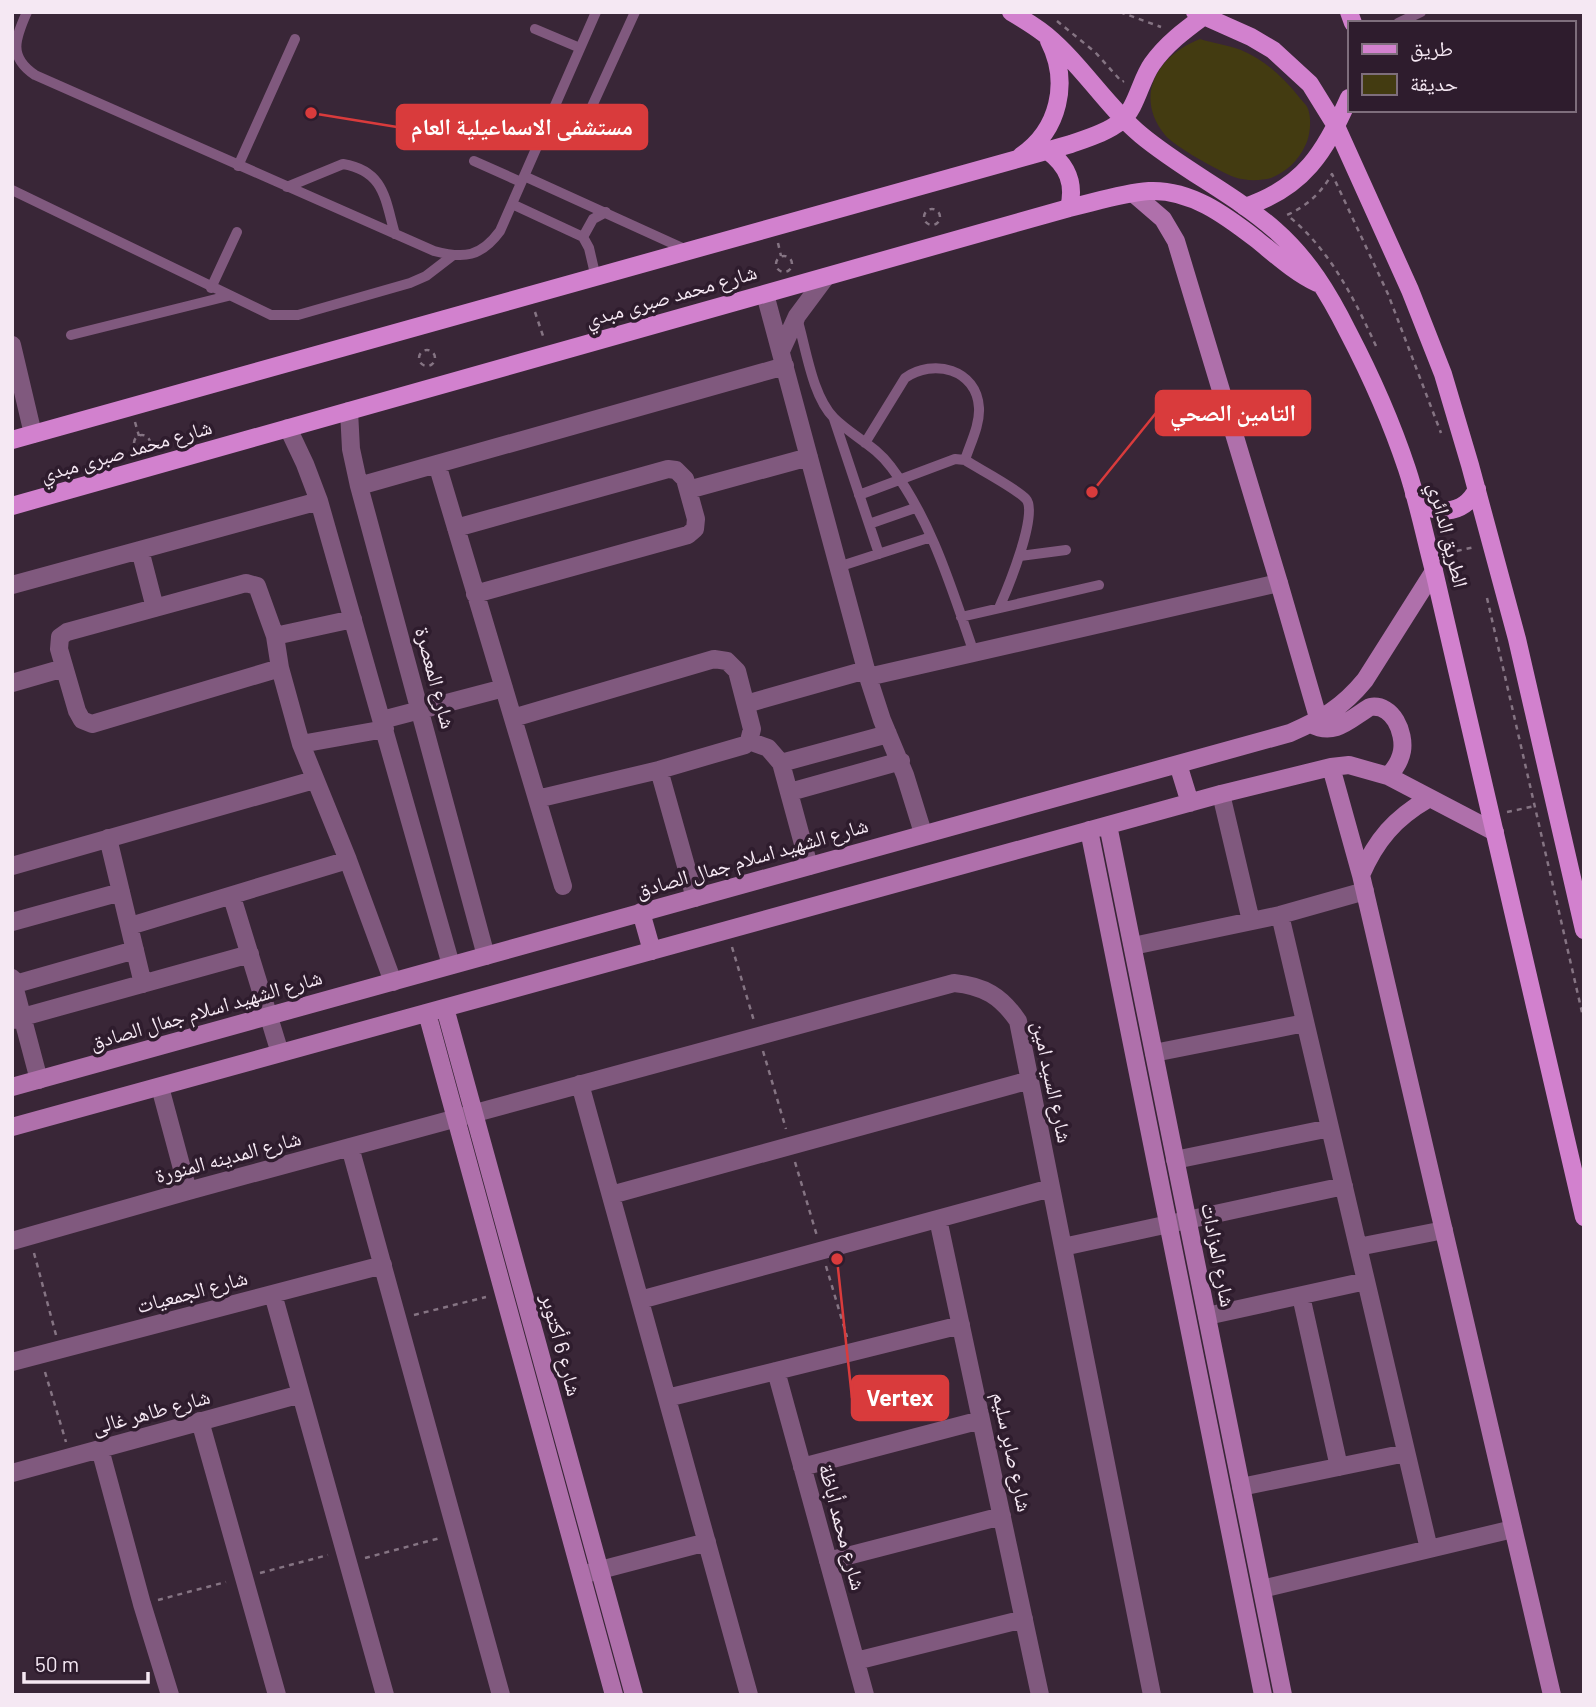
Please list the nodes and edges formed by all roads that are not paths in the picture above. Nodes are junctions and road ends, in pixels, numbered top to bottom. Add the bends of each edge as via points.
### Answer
1 (27, 12) edge
2 (635, 12) edge
3 (1011, 12) edge
4 (1421, 12) edge
5 (594, 13) edge
6 (1199, 14) edge
7 (1402, 21) edge
8 (535, 29) dead end
9 (1046, 35) junction
10 (295, 39) dead end
11 (580, 48) junction
12 (1348, 100) edge
13 (1123, 119) junction
14 (549, 120) junction
15 (1336, 126) junction
16 (1048, 151) junction
17 (1014, 160) junction
18 (474, 161) dead end
19 (238, 166) junction
20 (522, 179) junction
21 (287, 187) junction
22 (12, 190) edge
23 (1134, 194) junction
24 (512, 204) junction
25 (1245, 207) junction
26 (1069, 208) junction
27 (606, 212) junction
28 (237, 232) dead end
29 (395, 234) junction
30 (583, 237) junction
31 (690, 251) junction
32 (452, 256) junction
33 (825, 277) junction
34 (596, 278) junction
35 (1324, 286) junction
36 (211, 288) junction
37 (765, 294) junction
38 (229, 296) junction
39 (797, 316) junction
40 (71, 335) dead end
41 (12, 345) edge
42 (783, 358) junction
43 (349, 411) junction
44 (834, 418) junction
45 (288, 428) junction
46 (33, 434) junction
47 (12, 440) edge
48 (865, 443) junction
49 (809, 457) junction
50 (965, 460) junction
51 (437, 464) junction
52 (900, 481) junction
53 (359, 486) junction
54 (1476, 489) junction
55 (688, 490) junction
56 (1414, 494) junction
57 (859, 495) junction
58 (319, 501) junction
59 (12, 506) edge
60 (915, 508) junction
61 (869, 524) junction
62 (456, 528) junction
63 (931, 537) junction
64 (139, 550) junction
65 (1066, 550) dead end
66 (879, 554) junction
67 (1020, 556) junction
68 (1432, 564) junction
69 (838, 567) junction
70 (1279, 583) junction
71 (12, 584) edge
72 (1099, 585) dead end
73 (475, 594) junction
74 (155, 608) junction
75 (999, 608) junction
76 (961, 617) junction
77 (353, 620) junction
78 (275, 636) junction
79 (974, 653) junction
80 (64, 668) junction
81 (280, 668) junction
82 (867, 674) junction
83 (12, 683) edge
84 (504, 688) junction
85 (746, 704) junction
86 (420, 710) junction
87 (513, 718) junction
88 (1315, 723) junction
89 (383, 725) junction
90 (888, 734) junction
91 (749, 741) junction
92 (301, 744) junction
93 (901, 761) junction
94 (781, 763) junction
95 (1178, 764) junction
96 (1331, 767) junction
97 (659, 770) junction
98 (1388, 776) junction
99 (314, 780) junction
100 (790, 792) junction
101 (1221, 794) junction
102 (537, 799) junction
103 (1428, 799) junction
104 (1190, 803) junction
105 (1493, 824) junction
106 (1108, 825) junction
107 (1089, 830) junction
108 (923, 833) junction
109 (108, 838) junction
110 (348, 860) junction
111 (12, 866) edge
112 (809, 866) junction
113 (1363, 883) junction
114 (563, 886) dead end
115 (121, 892) junction
116 (232, 897) junction
117 (695, 898) junction
118 (641, 912) junction
119 (1280, 915) junction
120 (1251, 921) junction
121 (12, 922) edge
122 (130, 926) junction
123 (1584, 930) edge
124 (1132, 946) junction
125 (135, 950) junction
126 (652, 951) junction
127 (250, 954) junction
128 (486, 956) junction
129 (452, 965) junction
130 (13, 982) edge
131 (393, 982) junction
132 (143, 984) junction
133 (445, 1008) junction
134 (427, 1013) junction
135 (268, 1016) junction
136 (18, 1019) edge
137 (1305, 1023) junction
138 (280, 1053) junction
139 (1154, 1053) junction
140 (40, 1080) junction
141 (1030, 1080) junction
142 (580, 1084) junction
143 (12, 1087) edge
144 (160, 1087) junction
145 (474, 1113) junction
146 (456, 1118) junction
147 (12, 1128) edge
148 (1330, 1128) junction
149 (350, 1147) junction
150 (1175, 1160) junction
151 (1344, 1186) junction
152 (1051, 1188) junction
153 (188, 1191) junction
154 (611, 1195) junction
155 (1584, 1217) edge
156 (938, 1219) junction
157 (1188, 1220) junction
158 (1168, 1224) junction
159 (1444, 1230) junction
160 (21, 1239) edge
161 (1063, 1247) junction
162 (1358, 1247) junction
163 (383, 1265) junction
164 (1366, 1281) junction
165 (273, 1294) junction
166 (1301, 1296) junction
167 (640, 1300) junction
168 (1207, 1316) junction
169 (961, 1325) junction
170 (12, 1362) edge
171 (776, 1371) junction
172 (301, 1394) junction
173 (667, 1398) junction
174 (982, 1420) junction
175 (200, 1421) junction
176 (100, 1449) junction
177 (1406, 1453) junction
178 (802, 1467) junction
179 (1339, 1467) junction
180 (12, 1473) edge
181 (1241, 1487) junction
182 (1002, 1516) junction
183 (1513, 1529) junction
184 (707, 1542) junction
185 (1429, 1549) junction
186 (828, 1561) junction
187 (600, 1570) junction
188 (581, 1575) junction
189 (1262, 1589) junction
190 (1024, 1619) junction
191 (856, 1661) junction
192 (170, 1695) edge
193 (277, 1695) edge
194 (385, 1695) edge
195 (501, 1695) edge
196 (614, 1695) edge
197 (634, 1695) edge
198 (749, 1695) edge
199 (865, 1695) edge
200 (1040, 1695) edge
201 (1152, 1695) edge
202 (1263, 1695) edge
203 (1283, 1695) edge
204 (1552, 1695) edge

1 - 19 lane via 16,47 25,68
2 - 14 lane via 583,126 573,131
3 - 9 main road, الطريق الدائري
4 - 7 lane
5 - 11 lane
6 - 13 main road via 1162,51
6 - 15 main road, الطريق الدائري via 1273,50 1317,94
8 - 11 lane
9 - 13 main road, الطريق الدائري
9 - 17 main road via 1059,68 1057,105 1042,137
10 - 19 lane
11 - 14 lane
12 - 15 main road
13 - 16 main road, شارع محمد صبرى مبدي via 1093,136
13 - 25 main road, الطريق الدائري via 1173,160
14 - 20 lane
15 - 25 main road via 1306,171 1278,193
15 - 54 main road, الطريق الدائري via 1443,374
16 - 17 main road, شارع محمد صبرى مبدي
16 - 26 main road via 1069,176
17 - 31 main road, شارع محمد صبرى مبدي
18 - 20 lane
19 - 21 lane
20 - 24 lane
20 - 27 lane
21 - 29 lane
21 - 29 lane via 344,164 373,175 381,185
22 - 36 lane
23 - 26 main road, شارع محمد صبرى مبدي
23 - 35 main road, شارع محمد صبرى مبدي via 1162,191 1199,202 1298,273
23 - 70 street via 1154,209 1176,241
24 - 30 lane
24 - 32 lane via 488,247
25 - 35 main road, الطريق الدائري via 1275,230
26 - 33 main road, شارع محمد صبرى مبدي
27 - 30 lane via 588,224
27 - 31 lane
28 - 36 lane
29 - 32 lane
30 - 34 lane
31 - 34 main road, شارع محمد صبرى مبدي
32 - 38 lane via 410,283 298,315 271,315
33 - 37 main road, شارع محمد صبرى مبدي
33 - 39 street
34 - 46 main road, شارع محمد صبرى مبدي
35 - 56 main road, الطريق الدائري via 1373,380
36 - 38 lane
37 - 42 street
37 - 43 main road, شارع محمد صبرى مبدي
38 - 40 lane
39 - 42 street
39 - 44 lane via 819,395
41 - 46 street
42 - 49 street
42 - 51 street
43 - 45 main road, شارع محمد صبرى مبدي
43 - 53 street, شارع المعصرة
44 - 48 lane
44 - 57 lane
45 - 58 street
45 - 59 main road, شارع محمد صبرى مبدي
46 - 47 main road, شارع محمد صبرى مبدي
48 - 50 lane via 905,377 914,371 951,369 977,394 979,417
48 - 52 lane via 885,459
49 - 55 street
49 - 69 street
50 - 52 lane via 946,461
50 - 67 lane via 1029,504
51 - 53 street
51 - 62 street
52 - 57 lane
52 - 60 lane
53 - 86 street, شارع المعصرة
54 - 56 main road via 1464,505 1445,512 1425,505
54 - 123 main road, الطريق الدائري via 1517,639
55 - 62 street via 680,472 668,469
55 - 73 street via 696,524 688,536
56 - 68 main road, الطريق الدائري
57 - 61 lane
58 - 64 street
58 - 77 street
60 - 61 lane
60 - 63 lane
61 - 66 lane
62 - 73 street
63 - 66 lane
63 - 76 lane
64 - 71 street
64 - 74 street
65 - 67 lane
66 - 69 lane
67 - 75 lane
68 - 88 street, شارع الشهيد اسلام جمال الصادق via 1365,680 1344,704
68 - 105 main road, الطريق الدائري
69 - 82 street
70 - 79 street
70 - 88 street
72 - 75 lane
73 - 84 street
74 - 78 street via 250,583 258,589
74 - 80 street via 63,634 58,645
75 - 76 lane
76 - 79 lane
77 - 78 street
77 - 89 street
78 - 81 street
79 - 82 street
80 - 81 street via 79,716 92,724
80 - 83 street
81 - 92 street
82 - 85 street
82 - 90 street
84 - 86 street
84 - 87 street
85 - 87 street via 737,671 715,659
85 - 91 street via 752,729
86 - 89 street
86 - 128 street, شارع المعصرة
87 - 102 street
88 - 95 street, شارع الشهيد اسلام جمال الصادق
88 - 98 street via 1326,730 1335,729 1370,706 1384,708 1402,739 1398,763
89 - 92 street
89 - 129 street
90 - 93 street
90 - 94 street
91 - 94 street via 768,748
91 - 97 street
92 - 99 street
93 - 100 street
93 - 108 street
94 - 100 street
95 - 104 street
95 - 108 street, شارع الشهيد اسلام جمال الصادق
96 - 98 street via 1349,765
96 - 101 street
96 - 113 street
97 - 102 street
97 - 117 street
98 - 103 street
99 - 109 street
99 - 110 street
100 - 112 street
101 - 104 street
101 - 120 street
102 - 114 street
103 - 105 street
103 - 113 street via 1394,822 1369,856
104 - 106 street
105 - 155 main road, الطريق الدائري
106 - 107 street
106 - 124 street, شارع المزادات
107 - 126 street
107 - 158 street, شارع المزادات
108 - 112 street, شارع الشهيد اسلام جمال الصادق
109 - 111 street
109 - 115 street
110 - 116 street
110 - 131 street
112 - 117 street, شارع الشهيد اسلام جمال الصادق
113 - 119 street
113 - 159 street
115 - 121 street
115 - 122 street
116 - 122 street
116 - 127 street
117 - 118 street, شارع الشهيد اسلام جمال الصادق
118 - 126 street
118 - 128 street, شارع الشهيد اسلام جمال الصادق
119 - 120 street
119 - 137 street
120 - 124 street
122 - 125 street
124 - 139 street, شارع المزادات
125 - 130 street
125 - 132 street
126 - 133 street
127 - 132 street
127 - 135 street
128 - 129 street, شارع الشهيد اسلام جمال الصادق
129 - 131 street, شارع الشهيد اسلام جمال الصادق
130 - 136 street
131 - 135 street, شارع الشهيد اسلام جمال الصادق
132 - 136 street
133 - 134 street
133 - 145 street, شارع 6 أكتوبر
134 - 138 street
134 - 146 street, شارع 6 أكتوبر
135 - 138 street
135 - 140 street, شارع الشهيد اسلام جمال الصادق
136 - 140 street
137 - 139 street
137 - 148 street
138 - 144 street
139 - 150 street, شارع المزادات
140 - 143 street, شارع الشهيد اسلام جمال الصادق
141 - 142 street, شارع السيد امين via 1018,1021 1007,1005 992,992 954,983
141 - 152 street, شارع السيد امين
141 - 154 street
142 - 145 street, شارع السيد امين
142 - 154 street
144 - 147 street
144 - 153 street
145 - 146 street, شارع السيد امين
145 - 187 street, شارع 6 أكتوبر
146 - 149 street, شارع المدينه المنورة
146 - 188 street, شارع 6 أكتوبر
148 - 150 street
148 - 151 street
149 - 153 street, شارع المدينه المنورة
149 - 163 street
150 - 157 street, شارع المزادات
151 - 157 street
151 - 162 street
152 - 156 street
152 - 161 street, شارع السيد امين
153 - 160 street, شارع المدينه المنورة
154 - 167 street
156 - 167 street
156 - 169 street, شارع صابر سليم
157 - 158 street
157 - 168 street, شارع المزادات
158 - 161 street
158 - 202 street, شارع المزادات
159 - 162 street
159 - 183 street
161 - 201 street, شارع السيد امين
162 - 164 street
163 - 165 street, شارع الجمعيات
163 - 195 street
164 - 166 street
164 - 177 street
165 - 170 street, شارع الجمعيات
165 - 172 street
166 - 168 street
166 - 179 street
167 - 173 street
168 - 181 street, شارع المزادات
169 - 171 street
169 - 174 street, شارع صابر سليم
171 - 173 street
171 - 178 street, شارع محمد أباظة
172 - 175 street, شارع طاهر غالى
172 - 194 street
173 - 184 street
174 - 178 street
174 - 182 street, شارع صابر سليم
175 - 176 street, شارع طاهر غالى
175 - 193 street
176 - 180 street, شارع طاهر غالى
176 - 192 street
177 - 179 street
177 - 185 street
178 - 186 street, شارع محمد أباظة
179 - 181 street
181 - 189 street, شارع المزادات
182 - 186 street
182 - 190 street, شارع صابر سليم
183 - 185 street
183 - 204 street
184 - 187 street
184 - 198 street
185 - 189 street
186 - 191 street, شارع محمد أباظة
187 - 188 street
187 - 197 street, شارع 6 أكتوبر
188 - 196 street, شارع 6 أكتوبر
189 - 203 street, شارع المزادات
190 - 191 street
190 - 200 street, شارع صابر سليم
191 - 199 street, شارع محمد أباظة

